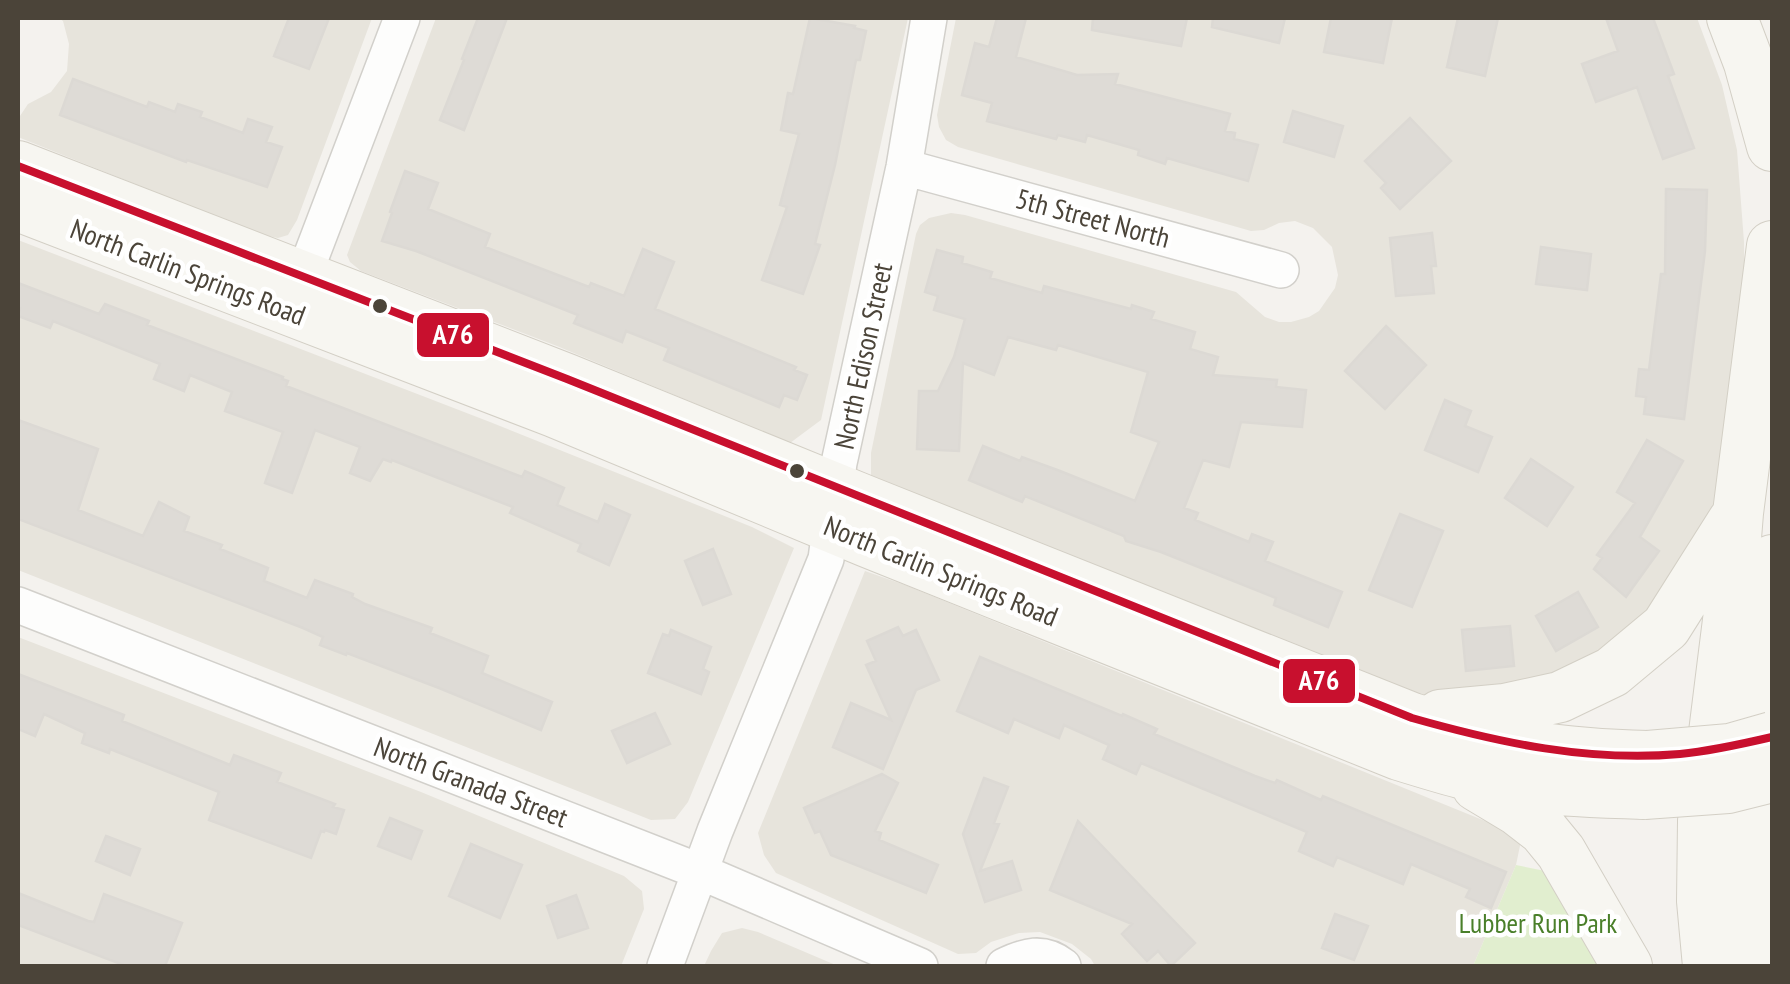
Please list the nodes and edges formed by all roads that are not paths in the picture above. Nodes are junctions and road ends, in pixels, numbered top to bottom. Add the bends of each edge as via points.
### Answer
1 (402, 18) edge
2 (929, 18) edge
3 (1751, 44) edge
4 (1772, 146) edge
5 (18, 166) edge
6 (904, 167) junction
7 (18, 206) edge
8 (1772, 246) edge
9 (1281, 270) dead end
10 (297, 293) junction
11 (832, 506) junction
12 (1738, 513) junction
13 (1771, 582) edge
14 (18, 605) edge
15 (1412, 718) junction
16 (1772, 737) edge
17 (1456, 773) junction
18 (1646, 775) junction
19 (1772, 776) edge
20 (701, 872) junction
21 (665, 966) edge
22 (920, 966) edge
23 (1004, 966) edge
24 (1062, 966) edge
25 (1627, 966) edge
26 (1708, 966) edge
27 (1758, 966) edge

1 - 10 street
2 - 6 street, North Edison Street
3 - 4 main road
5 - 10 main road, North Carlin Springs Road
6 - 9 street, 5th Street North
6 - 11 street, North Edison Street
7 - 10 main road, North Carlin Springs Road
8 - 12 main road
10 - 11 main road, North Carlin Springs Road via 554,412
11 - 15 main road, North Carlin Springs Road
11 - 17 main road, North Carlin Springs Road via 1308,720
11 - 20 street, North Edison Street via 826,559
12 - 15 main road via 1666,626 1612,672 1560,698
12 - 26 main road via 1703,821
13 - 27 main road via 1748,844
14 - 20 street, North Granada Street
15 - 18 main road, North Carlin Springs Road via 1522,747 1585,754
16 - 18 main road, North Carlin Springs Road, bridge
17 - 18 main road, North Carlin Springs Road via 1579,792
17 - 25 main road via 1543,830
18 - 19 main road, North Carlin Springs Road, bridge via 1728,788
20 - 21 street, North Edison Street
20 - 22 street, North Granada Street
23 - 24 street via 1027,955

